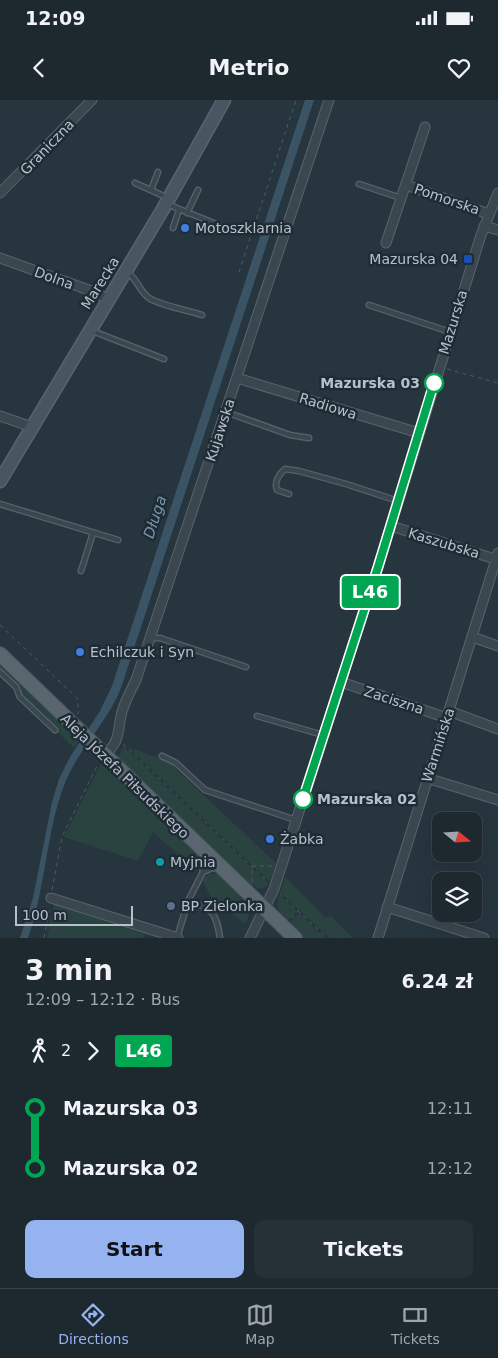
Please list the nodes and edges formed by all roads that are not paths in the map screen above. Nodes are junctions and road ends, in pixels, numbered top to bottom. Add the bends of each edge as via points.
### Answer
1 (92, 100) edge
2 (224, 100) edge
3 (329, 100) edge
4 (425, 127) dead end
5 (158, 172) dead end
6 (134, 183) dead end
7 (359, 184) dead end
8 (406, 185) junction
9 (152, 190) junction
10 (198, 190) dead end
11 (0, 193) edge
12 (498, 193) edge
13 (401, 198) junction
14 (168, 201) junction
15 (179, 210) junction
16 (187, 213) junction
17 (489, 214) junction
18 (221, 226) dead end
19 (484, 226) junction
20 (173, 228) dead end
21 (498, 230) edge
22 (386, 243) dead end
23 (0, 258) edge
24 (125, 271) junction
25 (107, 299) junction
26 (369, 305) dead end
27 (202, 315) dead end
28 (89, 330) junction
29 (450, 332) junction
30 (164, 359) dead end
31 (237, 378) junction
32 (226, 412) junction
33 (0, 416) edge
34 (32, 427) junction
35 (419, 433) junction
36 (309, 438) dead end
37 (2, 473) edge
38 (289, 494) dead end
39 (398, 501) junction
40 (0, 504) edge
41 (391, 526) junction
42 (93, 532) junction
43 (118, 540) dead end
44 (497, 557) edge
45 (81, 571) dead end
46 (472, 637) junction
47 (150, 638) junction
48 (498, 646) edge
49 (0, 654) edge
50 (246, 667) dead end
51 (0, 672) edge
52 (340, 682) junction
53 (448, 714) junction
54 (257, 716) dead end
55 (498, 729) edge
56 (55, 730) dead end
57 (323, 736) junction
58 (101, 750) junction
59 (162, 756) dead end
60 (427, 778) junction
61 (498, 800) edge
62 (296, 820) junction
63 (198, 847) junction
64 (222, 870) junction
65 (203, 872) junction
66 (51, 898) road end
67 (188, 901) junction
68 (387, 907) junction
69 (264, 909) junction
70 (178, 938) edge
71 (220, 938) edge
72 (250, 938) edge
73 (295, 938) edge
74 (378, 938) edge
75 (484, 938) edge

1 - 11 street, Graniczna
2 - 14 street, Marecka
3 - 31 street, Kujawska
4 - 8 street, Pomorska
5 - 9 lane
6 - 9 lane
7 - 13 lane
8 - 13 street, Pomorska
8 - 17 street, Pomorska
9 - 14 lane
10 - 16 lane
12 - 17 street, Mazurska
13 - 22 street, Pomorska
14 - 15 lane
14 - 24 street, Marecka
15 - 16 lane
15 - 20 lane
16 - 18 lane
17 - 19 street, Mazurska
19 - 21 street
19 - 29 street, Mazurska
23 - 25 street, Dolna
24 - 25 street, Marecka
24 - 27 lane via 136,279 150,298
25 - 28 street, Marecka
26 - 29 lane
28 - 30 lane
28 - 34 street, Marecka
29 - 35 street, Mazurska
31 - 32 street, Kujawska
31 - 35 street, Radiowa
32 - 36 lane via 290,435
32 - 47 street, Kujawska
33 - 34 street
34 - 37 street, Marecka
35 - 39 street, Mazurska
38 - 39 lane via 276,486 280,473 285,469
39 - 41 street, Mazurska
40 - 42 lane
41 - 44 street, Kaszubska
41 - 52 street, Mazurska
42 - 43 lane
42 - 45 lane
44 - 46 street, Warmińska
46 - 48 street
46 - 53 street, Warmińska
47 - 50 lane via 160,638
47 - 58 street, Kujawska via 121,713 117,740 113,748
49 - 58 main road, Aleja Józefa Piłsudskiego via 77,721
51 - 56 lane via 16,687 20,697
52 - 53 street, Zaciszna
52 - 57 street, Mazurska
53 - 55 street, Zaciszna
53 - 60 street, Warmińska
54 - 57 lane
57 - 62 street, Mazurska
58 - 63 main road, Aleja Józefa Piłsudskiego
59 - 62 lane via 176,763 205,790
60 - 61 street
60 - 68 street, Warmińska
62 - 69 street, Mazurska via 274,889
63 - 64 main road, Aleja Józefa Piłsudskiego
63 - 65 lane via 204,861
64 - 65 lane via 212,868
64 - 69 main road, Aleja Józefa Piłsudskiego
65 - 67 lane
66 - 70 street
67 - 70 lane
67 - 71 lane via 209,908 217,918
68 - 74 street, Warmińska
68 - 75 street
69 - 72 street, Mazurska
69 - 73 main road, Aleja Józefa Piłsudskiego

